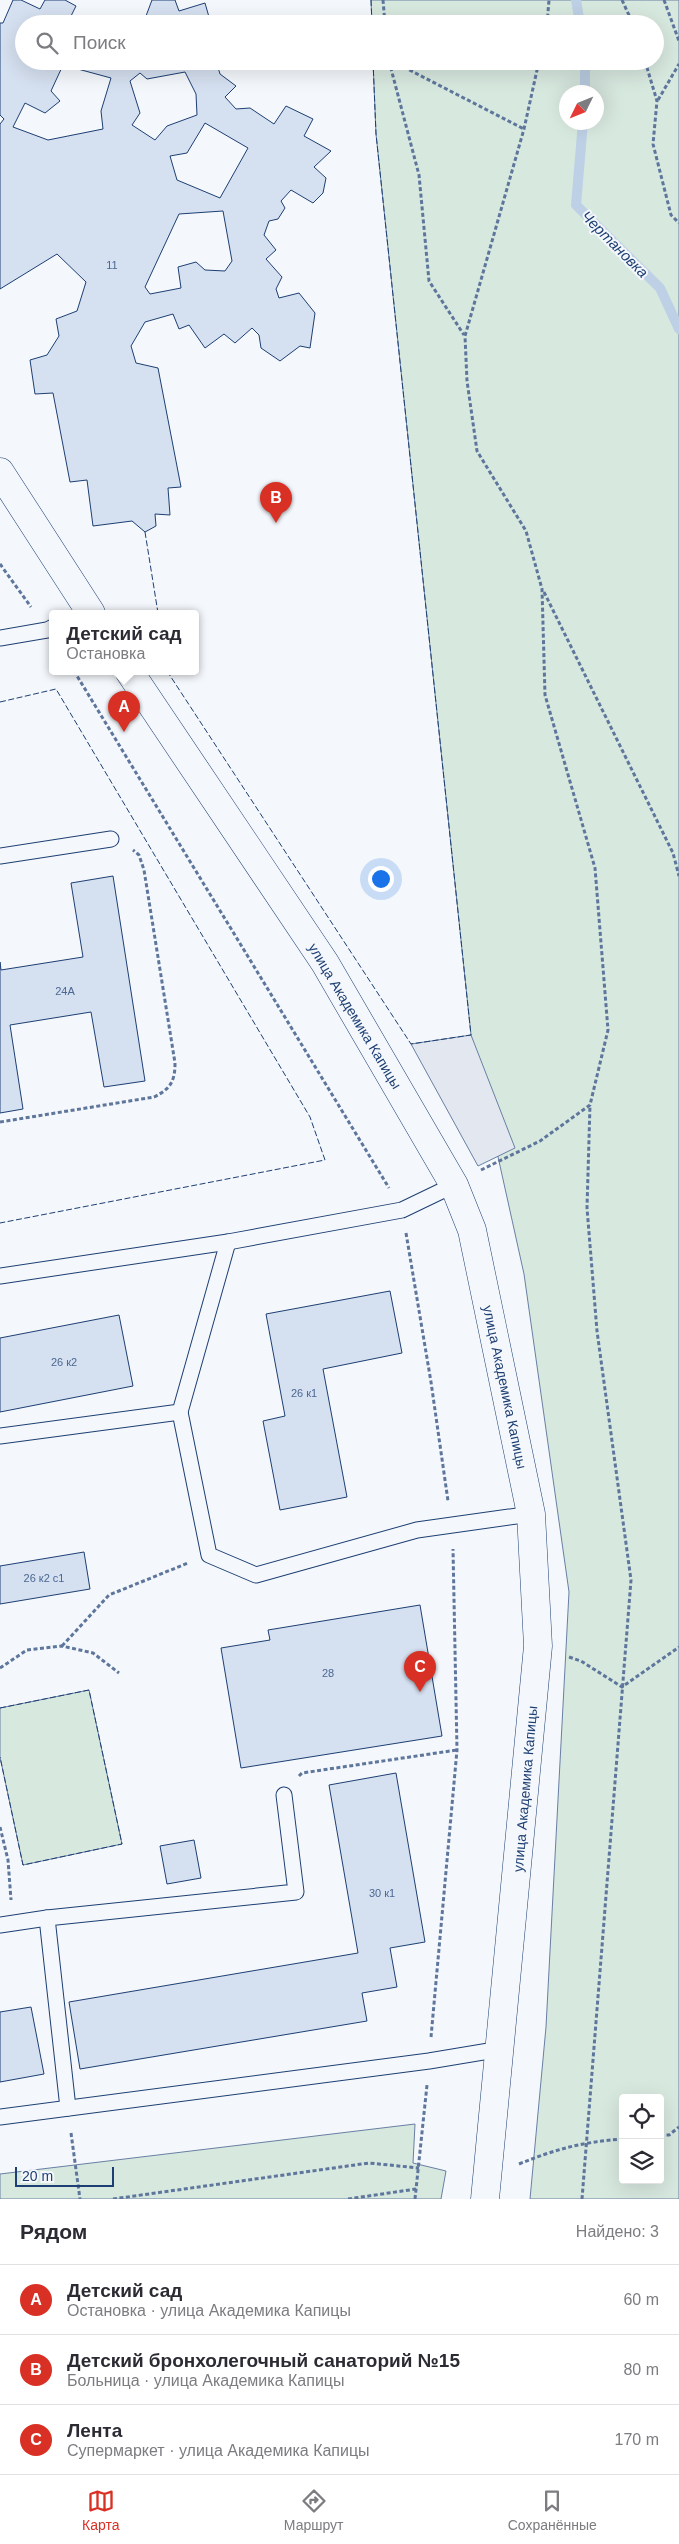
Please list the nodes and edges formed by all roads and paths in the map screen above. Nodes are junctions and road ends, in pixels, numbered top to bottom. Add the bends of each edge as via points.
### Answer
1 (383, 0) edge
2 (549, 0) edge
3 (622, 0) edge
4 (664, 0) edge
5 (385, 15) edge
6 (548, 15) edge
7 (629, 15) edge
8 (679, 42) edge
9 (679, 64) edge
10 (393, 70) edge
11 (409, 70) edge
12 (537, 70) edge
13 (648, 70) edge
14 (657, 101) junction
15 (524, 129) junction
16 (679, 223) edge
17 (465, 336) junction
18 (0, 472) edge
19 (0, 564) edge
20 (542, 589) junction
21 (83, 610) edge
22 (49, 627) edge
23 (49, 628) edge
24 (0, 638) edge
25 (76, 675) edge
26 (132, 675) edge
27 (111, 839) joint
28 (0, 856) edge
29 (679, 876) edge
30 (590, 1105) junction
31 (0, 1122) edge
32 (454, 1185) junction
33 (402, 1210) junction
34 (228, 1242) junction
35 (0, 1276) edge
36 (180, 1412) junction
37 (0, 1436) edge
38 (531, 1514) junction
39 (452, 1527) junction
40 (209, 1555) junction
41 (62, 1646) junction
42 (679, 1647) edge
43 (564, 1655) dead end
44 (0, 1668) edge
45 (119, 1673) dead end
46 (622, 1687) junction
47 (457, 1750) junction
48 (284, 1795) joint
49 (0, 1827) edge
50 (47, 1918) junction
51 (7, 1924) edge
52 (501, 2049) junction
53 (429, 2061) junction
54 (68, 2108) junction
55 (0, 2117) edge
56 (679, 2127) edge
57 (71, 2131) dead end
58 (664, 2135) edge
59 (619, 2138) edge
60 (586, 2142) junction
61 (516, 2165) dead end
62 (419, 2168) junction
63 (416, 2189) junction
64 (80, 2199) edge
65 (113, 2199) edge
66 (348, 2199) edge
67 (415, 2199) edge
68 (485, 2199) edge
69 (582, 2199) edge

1 - 5 path
2 - 6 path
3 - 7 path
4 - 8 path
9 - 14 path
10 - 17 path via 419,175 429,281
11 - 15 path
12 - 15 path
13 - 14 path
14 - 16 path via 653,144 671,215
15 - 17 path
17 - 20 path via 476,451 526,531
18 - 21 street
19 - 22 path
20 - 29 path via 673,852
20 - 30 path via 545,695 595,868 608,1030
23 - 24 lane
25 - 33 path
26 - 32 street, улица Академика Капицы via 325,963
27 - 28 lane
27 - 31 path via 127,843 139,855 144,870 175,1078 167,1091 154,1097
30 - 32 path via 540,1141
30 - 46 path via 587,1208 597,1331 631,1580
32 - 33 lane
32 - 38 street, улица Академика Капицы via 472,1230
33 - 34 lane
33 - 39 path
34 - 35 lane
34 - 36 lane
36 - 37 lane
36 - 40 lane
38 - 39 lane
38 - 52 street, улица Академика Капицы via 538,1646
39 - 40 lane via 417,1530 256,1575
39 - 47 path
40 - 41 path via 109,1595
41 - 44 path via 27,1650
41 - 45 path via 93,1653
42 - 46 path
43 - 46 path via 581,1661
46 - 60 path
47 - 48 path via 302,1773
47 - 53 path
48 - 50 lane via 296,1892
49 - 51 path via 8,1860
50 - 51 lane
50 - 54 lane
52 - 53 lane
52 - 68 street, улица Академика Капицы
53 - 54 lane
53 - 62 path
54 - 55 lane
56 - 58 path
57 - 64 path
59 - 60 path
60 - 61 path
60 - 69 path
62 - 63 path
62 - 65 path via 368,2163
63 - 66 path
63 - 67 path

